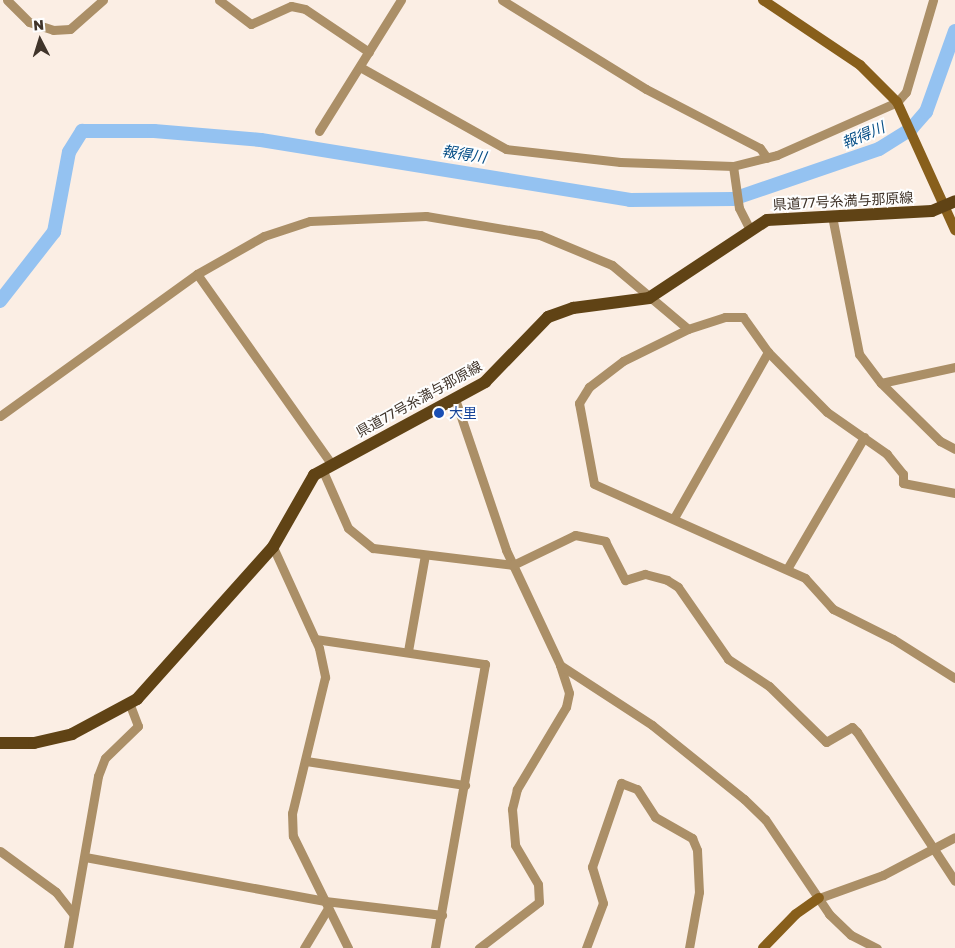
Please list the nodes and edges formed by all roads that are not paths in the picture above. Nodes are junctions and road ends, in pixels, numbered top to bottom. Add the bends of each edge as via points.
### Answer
1 (8, 0) edge
2 (103, 0) edge
3 (219, 0) edge
4 (401, 0) edge
5 (502, 0) edge
6 (762, 0) edge
7 (933, 0) edge
8 (369, 52) junction
9 (360, 67) junction
10 (898, 106) junction
11 (319, 131) dead end
12 (767, 158) junction
13 (733, 169) junction
14 (950, 205) edge
15 (832, 216) junction
16 (748, 228) junction
17 (955, 230) edge
18 (197, 274) junction
19 (649, 298) junction
20 (688, 329) junction
21 (768, 352) junction
22 (955, 367) edge
23 (882, 383) junction
24 (455, 399) junction
25 (0, 416) edge
26 (864, 437) junction
27 (955, 449) edge
28 (326, 466) junction
29 (955, 493) edge
30 (674, 518) junction
31 (273, 547) junction
32 (425, 555) junction
33 (513, 564) junction
34 (787, 569) junction
35 (316, 640) junction
36 (408, 651) junction
37 (560, 665) junction
38 (955, 678) edge
39 (130, 705) junction
40 (0, 743) edge
41 (306, 761) junction
42 (465, 785) junction
43 (955, 837) edge
44 (935, 847) junction
45 (0, 851) edge
46 (85, 857) junction
47 (955, 881) edge
48 (819, 898) junction
49 (327, 905) junction
50 (74, 914) junction
51 (442, 915) junction
52 (68, 948) edge
53 (304, 948) edge
54 (348, 948) edge
55 (435, 948) edge
56 (479, 948) edge
57 (586, 948) edge
58 (689, 948) edge
59 (763, 948) edge
60 (877, 948) edge

1 - 2 street via 30,22 53,30 70,28
3 - 8 street via 251,24 291,6 305,9
4 - 8 street
5 - 12 street via 646,89 760,148
6 - 10 street via 860,65
7 - 10 street via 906,92
8 - 9 street
9 - 11 street
9 - 13 street via 506,149 620,162
10 - 12 street
10 - 14 street
12 - 13 street
13 - 16 street via 739,208
14 - 15 main road, 県道77号糸満与那原線
14 - 17 street
15 - 16 main road, 県道77号糸満与那原線 via 777,218
15 - 23 street via 850,324 860,354
16 - 19 main road, 県道77号糸満与那原線
18 - 19 street via 264,236 296,225 339,218 426,216 483,223 555,240 612,265
18 - 25 street
18 - 28 street
19 - 20 street
19 - 24 main road, 県道77号糸満与那原線 via 573,308 548,317 495,374
20 - 21 street via 725,318 743,317
20 - 30 street via 600,377 579,403 594,484
21 - 26 street via 827,412
21 - 30 street
22 - 23 street
23 - 27 street via 940,441
24 - 28 main road, 県道77号糸満与那原線
24 - 33 street
26 - 29 street via 899,467 904,483
26 - 34 street
28 - 31 main road, 県道77号糸満与那原線 via 302,491
28 - 32 street via 348,528 359,540 373,548
30 - 34 street
31 - 35 street
31 - 39 main road, 県道77号糸満与那原線 via 163,675
32 - 33 street
32 - 36 street
33 - 37 street
33 - 44 street via 574,535 605,541 625,580 645,574 678,587 728,659 769,686 826,742 852,727
34 - 38 street via 805,578 833,609 893,639
35 - 36 street
35 - 41 street via 325,677
36 - 42 street via 485,664
37 - 48 street via 652,724 744,799 765,819
37 - 56 street via 568,684 566,707 517,789 512,808 514,845 541,898 534,909
39 - 40 main road, 県道77号糸満与那原線 via 63,737
39 - 46 street via 138,726 101,767
41 - 42 street
41 - 49 street via 292,813 293,836
42 - 51 street
43 - 44 street
44 - 47 street
44 - 48 street via 883,875
45 - 50 street via 56,892
46 - 49 street
46 - 50 street
48 - 59 street via 796,914
48 - 60 street via 851,935
49 - 51 street
49 - 53 street
49 - 54 street
50 - 52 street
51 - 55 street
57 - 58 street via 602,903 592,867 621,783 637,789 655,817 692,838 697,850 700,892

